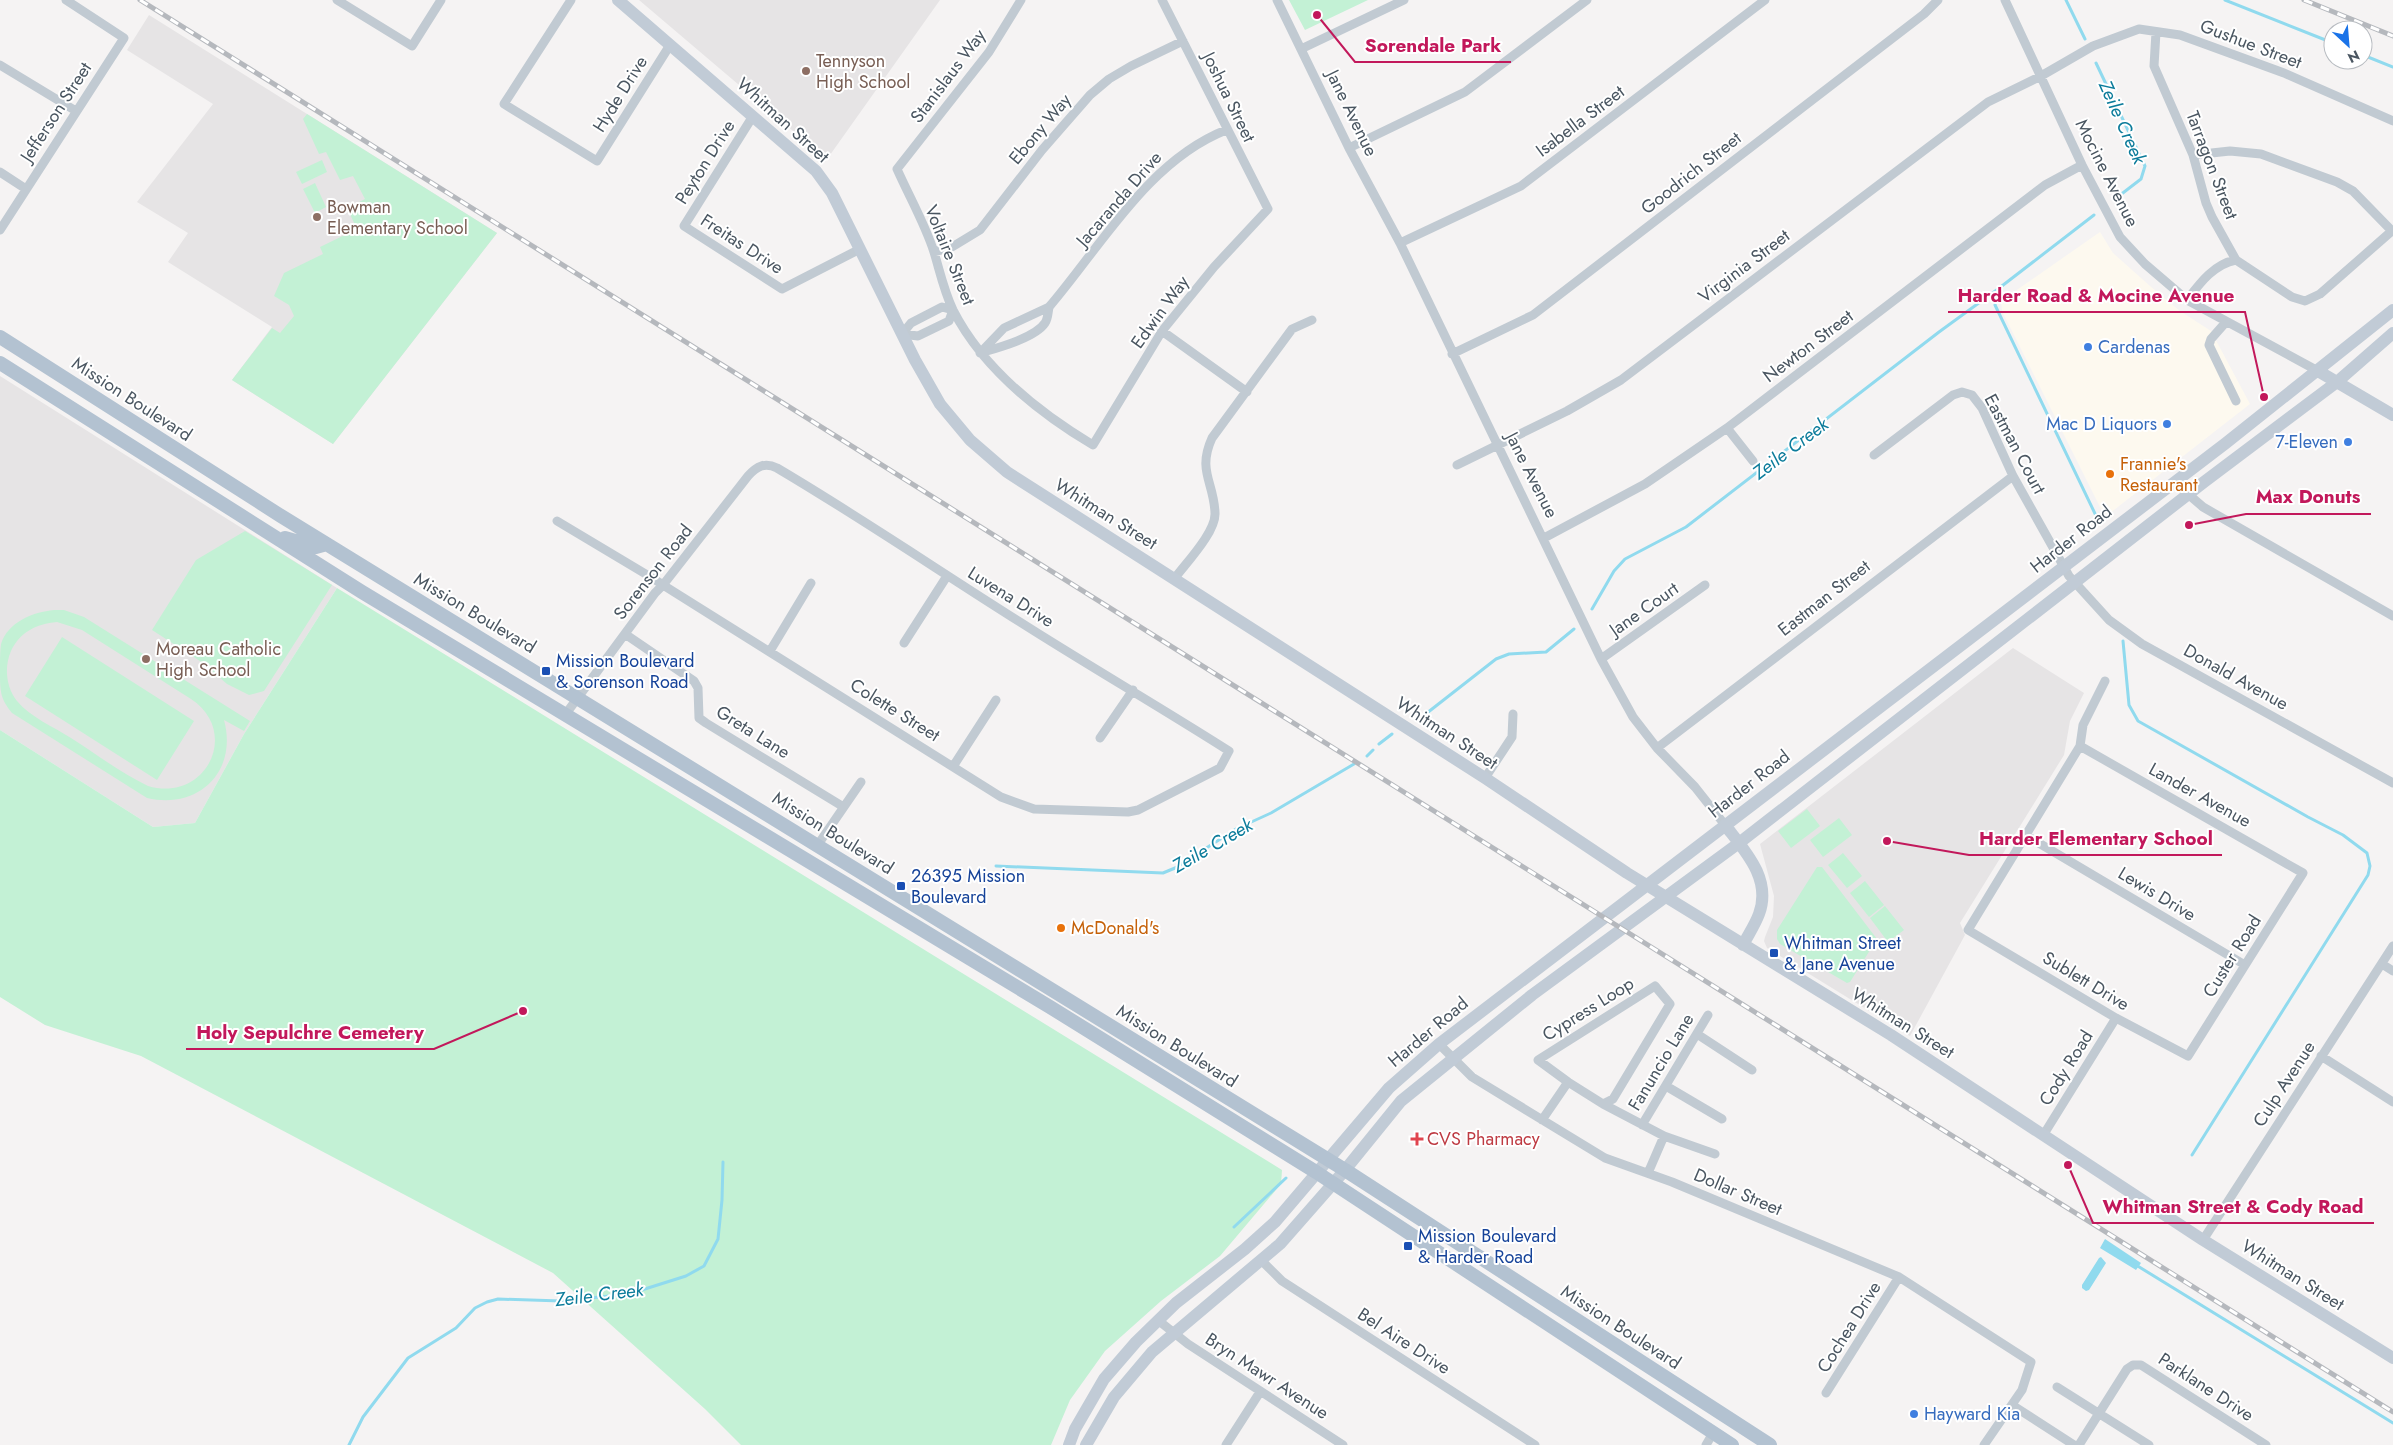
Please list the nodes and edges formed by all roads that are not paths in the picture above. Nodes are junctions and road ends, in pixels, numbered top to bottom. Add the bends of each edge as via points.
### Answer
1 (66, 0) edge
2 (337, 0) edge
3 (442, 0) edge
4 (571, 0) edge
5 (618, 0) edge
6 (1021, 0) edge
7 (1162, 0) edge
8 (1276, 0) edge
9 (1404, 0) edge
10 (1587, 0) edge
11 (1765, 0) edge
12 (1938, 0) edge
13 (2005, 0) edge
14 (2156, 32) junction
15 (1183, 41) junction
16 (670, 45) junction
17 (2093, 46) joint
18 (1301, 49) junction
19 (0, 64) edge
20 (2041, 76) junction
21 (76, 111) junction
22 (753, 116) junction
23 (2393, 121) edge
24 (1226, 130) junction
25 (1349, 148) junction
26 (2193, 155) junction
27 (2082, 165) junction
28 (897, 169) joint
29 (0, 172) edge
30 (26, 189) junction
31 (1268, 209) joint
32 (684, 226) joint
33 (0, 230) edge
34 (2392, 231) edge
35 (1400, 243) junction
36 (860, 249) junction
37 (934, 252) junction
38 (2236, 260) junction
39 (2187, 300) junction
40 (1049, 307) junction
41 (953, 310) junction
42 (2393, 310) edge
43 (1312, 320) dead end
44 (2226, 322) junction
45 (1162, 331) junction
46 (2393, 333) edge
47 (902, 334) junction
48 (0, 337) edge
49 (21, 350) junction
50 (980, 353) junction
51 (1452, 354) junction
52 (4, 366) edge
53 (2318, 371) junction
54 (2337, 382) junction
55 (1247, 392) junction
56 (2236, 401) dead end
57 (2393, 415) edge
58 (1727, 428) junction
59 (1093, 445) joint
60 (1498, 446) junction
61 (1874, 454) dead end
62 (1753, 461) dead end
63 (1457, 465) dead end
64 (777, 468) joint
65 (2013, 476) junction
66 (2174, 482) junction
67 (2189, 494) junction
68 (557, 520) dead end
69 (270, 534) junction
70 (1544, 538) junction
71 (326, 544) junction
72 (2063, 568) junction
73 (947, 576) junction
74 (1175, 578) junction
75 (811, 583) dead end
76 (2075, 583) junction
77 (662, 585) junction
78 (1706, 585) dead end
79 (2393, 616) edge
80 (625, 634) junction
81 (904, 643) dead end
82 (770, 651) junction
83 (1601, 659) junction
84 (2105, 681) dead end
85 (1133, 690) junction
86 (577, 697) junction
87 (996, 700) dead end
88 (1513, 714) dead end
89 (565, 715) junction
90 (1100, 738) dead end
91 (2080, 746) junction
92 (1657, 748) junction
93 (1230, 751) joint
94 (954, 766) junction
95 (1485, 778) junction
96 (861, 782) dead end
97 (2393, 783) edge
98 (842, 806) junction
99 (1725, 826) junction
100 (2027, 836) junction
101 (1739, 842) junction
102 (817, 846) junction
103 (2304, 872) joint
104 (1743, 945) junction
105 (2393, 946) edge
106 (2382, 964) junction
107 (2245, 965) junction
108 (2393, 971) edge
109 (1002, 979) junction
110 (1065, 999) junction
111 (1708, 1015) dead end
112 (2116, 1018) junction
113 (1697, 1034) junction
114 (1439, 1044) junction
115 (2188, 1056) joint
116 (2321, 1056) junction
117 (1454, 1058) junction
118 (1752, 1070) dead end
119 (1568, 1082) junction
120 (1666, 1086) junction
121 (2393, 1102) edge
122 (1603, 1104) junction
123 (1722, 1119) dead end
124 (1542, 1120) junction
125 (1642, 1125) junction
126 (2044, 1134) junction
127 (1664, 1136) junction
128 (1715, 1154) dead end
129 (1326, 1160) junction
130 (1345, 1170) junction
131 (1316, 1172) junction
132 (1648, 1174) junction
133 (1331, 1184) junction
134 (2203, 1240) junction
135 (1260, 1260) junction
136 (1899, 1277) junction
137 (1159, 1321) junction
138 (1174, 1334) junction
139 (2393, 1358) edge
140 (2056, 1387) dead end
141 (1260, 1392) junction
142 (1826, 1393) dead end
143 (2012, 1405) junction
144 (2099, 1414) junction
145 (1713, 1433) junction
146 (1069, 1445) edge
147 (1086, 1445) edge
148 (1226, 1445) edge
149 (1343, 1445) edge
150 (1535, 1445) edge
151 (1706, 1445) edge
152 (1732, 1445) edge
153 (1770, 1445) edge
154 (1984, 1445) edge
155 (2074, 1445) edge
156 (2079, 1445) edge
157 (2149, 1445) edge
158 (2266, 1445) edge

1 - 21 street, Jefferson Street via 124,38
2 - 3 street via 412,46
4 - 16 street, Hyde Drive via 504,104 597,161
5 - 16 street, Whitman Street
6 - 28 street, Stanislaus Way via 989,52
7 - 15 street, Joshua Street
8 - 18 street, Jane Avenue
9 - 18 street
10 - 25 street via 1465,92
11 - 35 street, Isabella Street via 1521,186
12 - 51 street, Goodrich Street via 1534,315
13 - 20 street, Mocine Avenue
14 - 17 street, Gushue Street via 2139,30
14 - 23 street, Gushue Street via 2180,35 2284,73
14 - 26 street, Tarragon Street via 2154,66
15 - 24 street, Joshua Street
15 - 37 street, Ebony Way via 1131,66 1090,95 980,230 952,247
16 - 22 street, Whitman Street
17 - 20 street, Virginia Street
18 - 25 street, Jane Avenue
19 - 21 street
20 - 27 street, Mocine Avenue
20 - 60 street, Virginia Street via 1988,102 1621,380
21 - 30 street, Jefferson Street
22 - 32 street, Peyton Drive
22 - 36 street, Whitman Street via 816,171 832,193
24 - 31 street, Joshua Street
24 - 40 street, Jacaranda Drive via 1205,138 1163,169
25 - 35 street, Jane Avenue
26 - 34 street via 2230,151 2261,154 2336,182 2353,191
26 - 38 street, Tarragon Street via 2206,203
27 - 39 street, Mocine Avenue via 2120,237 2145,264
27 - 58 street, Newton Street via 2044,185
28 - 37 street, Voltaire Street
29 - 30 street
30 - 33 street, Jefferson Street
31 - 45 street, Edwin Way via 1214,267
32 - 36 street, Freitas Drive via 782,289
34 - 38 street, Tarragon Street via 2320,294 2305,301 2292,297
35 - 51 street, Jane Avenue
36 - 47 street, Whitman Street
37 - 41 street, Voltaire Street via 938,274
38 - 39 street via 2223,263
39 - 44 street, Mocine Avenue
40 - 50 street, Jacaranda Drive via 1004,328
40 - 50 street, Jacaranda Drive via 1046,322 1037,330 1003,347
41 - 47 street via 942,307 911,323
41 - 47 street via 949,321 918,336
41 - 50 street, Voltaire Street
42 - 53 street, Harder Road
43 - 55 street via 1292,329
44 - 53 street, Mocine Avenue
44 - 56 street via 2209,345
45 - 55 street
45 - 59 street, Edwin Way
46 - 54 street, Harder Road
47 - 74 street, Whitman Street via 940,404 987,456 1028,486
48 - 49 main road, Mission Boulevard
49 - 52 main road
49 - 71 main road, Mission Boulevard
50 - 59 street, Voltaire Street via 1044,414
51 - 60 street, Jane Avenue
52 - 69 main road, Mission Boulevard
53 - 54 street
53 - 66 street, Harder Road
54 - 57 street
54 - 67 street, Harder Road
55 - 74 street via 1212,438 1205,454 1215,514 1205,539
58 - 62 street
58 - 70 street, Newton Street via 1645,484
60 - 63 street, Virginia Street
60 - 70 street, Jane Avenue
61 - 65 street, Eastman Court via 1936,407 1962,392 1972,395 1982,408
64 - 73 street, Luvena Drive
64 - 77 street, Sorenson Road via 762,465 755,469
65 - 72 street, Eastman Court
65 - 92 street, Eastman Street
66 - 67 street
66 - 72 street, Harder Road
67 - 76 street, Harder Road
67 - 79 street via 2203,507
68 - 77 street, Colette Street
69 - 71 main road via 316,547
69 - 89 main road, Mission Boulevard
70 - 83 street, Jane Avenue
71 - 86 main road, Mission Boulevard
72 - 76 street, Eastman Court
72 - 99 street, Harder Road
73 - 81 street
73 - 85 street, Luvena Drive
74 - 95 street, Whitman Street
75 - 82 street
76 - 97 street, Donald Avenue via 2126,634
76 - 101 street, Harder Road
77 - 80 street, Sorenson Road
77 - 82 street, Colette Street
78 - 83 street, Jane Court
80 - 86 street, Sorenson Road
80 - 98 street, Greta Lane via 694,681 698,688 700,718 706,723
82 - 94 street, Colette Street
83 - 92 street, Jane Avenue via 1633,717
84 - 91 street via 2083,726
85 - 90 street
85 - 93 street, Luvena Drive
86 - 89 street, Sorenson Road
86 - 102 main road, Mission Boulevard
87 - 94 street
88 - 95 street via 1512,737
89 - 109 main road, Mission Boulevard
91 - 100 street
91 - 103 street, Lander Avenue
92 - 99 street, Jane Avenue via 1695,787
93 - 94 street, Colette Street via 1220,768 1147,807 1128,812 1028,808 1001,797
95 - 104 street, Whitman Street via 1627,873
96 - 98 street
98 - 102 street
99 - 101 street, Jane Avenue
99 - 114 street, Harder Road
100 - 107 street, Lewis Drive
100 - 112 street, Sublett Drive via 1968,930
101 - 104 street, Jane Avenue via 1757,870 1763,890 1759,915
101 - 117 street, Harder Road
102 - 110 main road, Mission Boulevard
103 - 107 street, Custer Road
104 - 126 street, Whitman Street
105 - 106 street, Culp Avenue
106 - 108 street
106 - 116 street, Culp Avenue
107 - 115 street, Custer Road
109 - 110 main road via 1024,982 1055,1001
109 - 131 main road, Mission Boulevard
110 - 129 main road, Mission Boulevard
111 - 113 street, Fanuncio Lane
112 - 115 street, Sublett Drive
112 - 126 street, Cody Road
113 - 118 street
113 - 120 street, Fanuncio Lane
114 - 117 street, Dollar Street
114 - 129 street, Harder Road via 1389,1088
116 - 121 street
116 - 134 street, Culp Avenue
117 - 124 street, Dollar Street via 1472,1076
117 - 130 street, Harder Road via 1401,1101
119 - 122 street, Cypress Loop
119 - 122 street, Cypress Loop via 1538,1060 1656,986 1670,1004 1613,1099
119 - 124 street
120 - 123 street
120 - 125 street, Fanuncio Lane
122 - 125 street
124 - 132 street, Dollar Street via 1605,1158
125 - 127 street
126 - 134 street, Whitman Street
127 - 128 street
127 - 132 street
129 - 130 main road, Mission Boulevard
129 - 131 street, Harder Road
130 - 133 street, Harder Road
130 - 153 main road, Mission Boulevard
131 - 133 main road, Mission Boulevard
131 - 137 street, Harder Road via 1275,1222 1176,1303
132 - 136 street, Dollar Street
133 - 135 street, Harder Road via 1286,1238
133 - 145 main road, Mission Boulevard
134 - 139 street, Whitman Street
135 - 138 street, Harder Road
135 - 150 street, Bel Aire Drive via 1282,1281
136 - 142 street, Cochea Drive
136 - 143 street, Dollar Street via 2031,1362 2022,1390
137 - 138 street
137 - 146 street, Harder Road via 1136,1342 1104,1380
138 - 141 street, Bryn Mawr Avenue
138 - 147 street, Harder Road via 1130,1376
140 - 144 street
141 - 148 street
141 - 149 street, Bryn Mawr Avenue
143 - 154 street
143 - 155 street
144 - 156 street, Parklane Drive
144 - 157 street
144 - 158 street, Parklane Drive via 2127,1369 2141,1365
145 - 151 street
145 - 152 main road, Mission Boulevard

